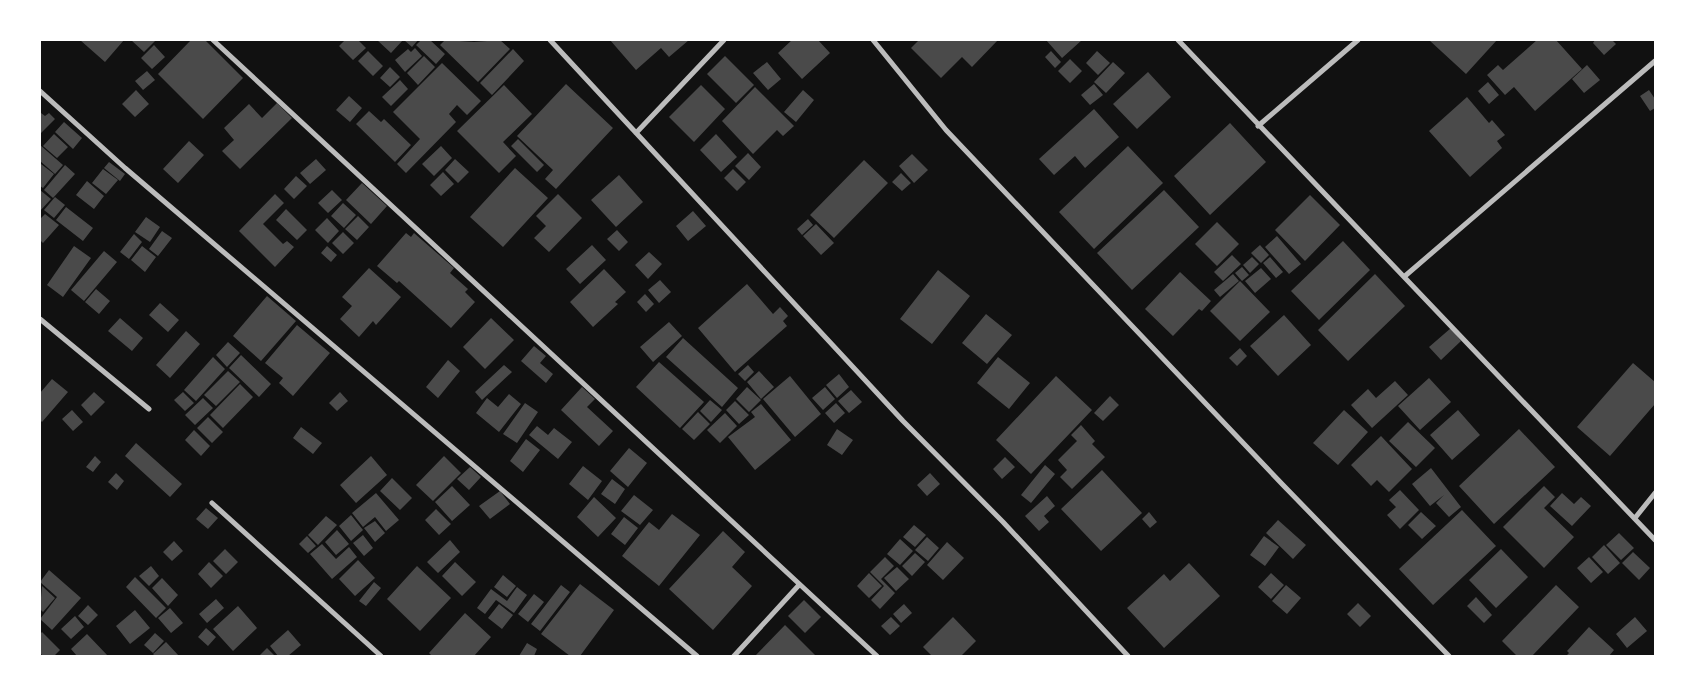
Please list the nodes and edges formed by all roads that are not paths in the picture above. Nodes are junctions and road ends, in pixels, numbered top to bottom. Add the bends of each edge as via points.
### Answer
1 (213, 40) edge
2 (550, 40) edge
3 (724, 40) edge
4 (873, 40) edge
5 (1178, 40) edge
6 (1358, 40) edge
7 (1655, 61) edge
8 (40, 91) edge
9 (1258, 126) junction
10 (636, 133) junction
11 (1405, 276) junction
12 (40, 319) edge
13 (149, 408) dead end
14 (1655, 493) edge
15 (212, 503) dead end
16 (1635, 518) junction
17 (1655, 540) edge
18 (799, 585) junction
19 (381, 656) edge
20 (697, 656) edge
21 (734, 656) edge
22 (877, 656) edge
23 (1128, 656) edge
24 (1449, 656) edge

1 - 18 street
2 - 10 street
3 - 10 street
4 - 24 street via 946,130
5 - 9 street
6 - 9 street
7 - 11 street
8 - 20 street via 140,181
9 - 11 street
10 - 23 street via 896,414
11 - 16 street
12 - 13 street
14 - 16 street
15 - 19 street
16 - 17 street
18 - 21 street
18 - 22 street

